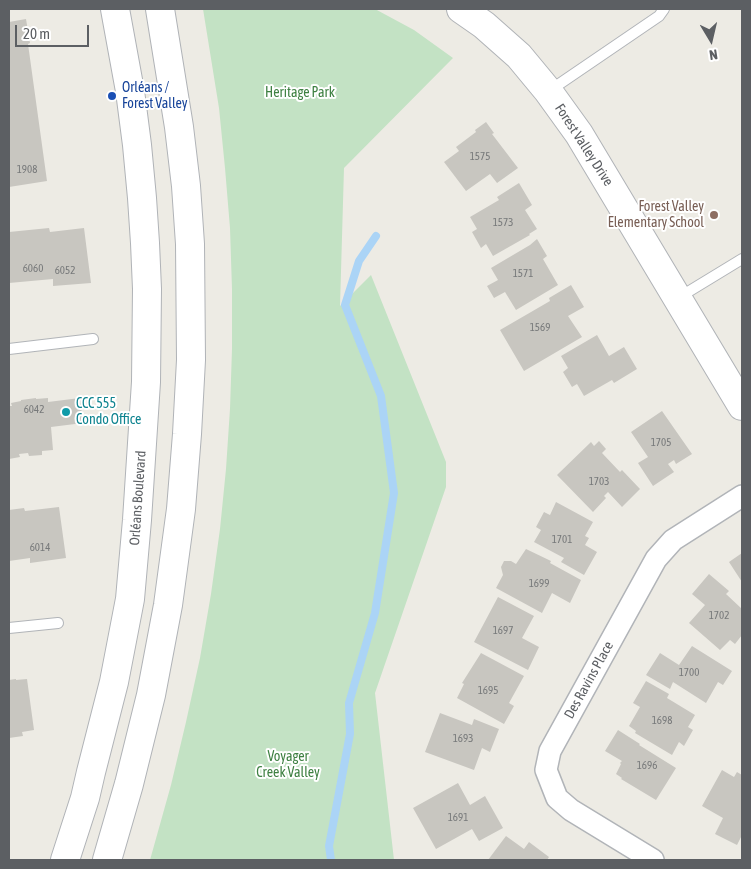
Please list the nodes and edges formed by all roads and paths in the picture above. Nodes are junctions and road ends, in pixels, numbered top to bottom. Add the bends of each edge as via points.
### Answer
1 (115, 9) edge
2 (160, 9) edge
3 (461, 9) edge
4 (664, 9) edge
5 (548, 91) junction
6 (742, 259) edge
7 (677, 298) junction
8 (93, 339) dead end
9 (9, 349) edge
10 (742, 406) edge
11 (742, 496) edge
12 (58, 623) dead end
13 (9, 628) edge
14 (65, 860) edge
15 (108, 860) edge
16 (653, 860) edge

1 - 14 main road, Orléans Boulevard via 131,100 143,216 147,289 146,382 130,599 114,682 85,798
2 - 15 main road via 179,127 190,244 191,360 187,434 168,604 151,695
3 - 5 main road, Forest Valley Drive via 519,56
4 - 5 lane via 659,16
5 - 7 main road, Forest Valley Drive via 579,134
6 - 7 lane
7 - 10 main road, Forest Valley Drive
8 - 9 lane
11 - 16 street, Des Ravins Place via 673,540 656,560 550,751 546,770 557,798
12 - 13 lane

